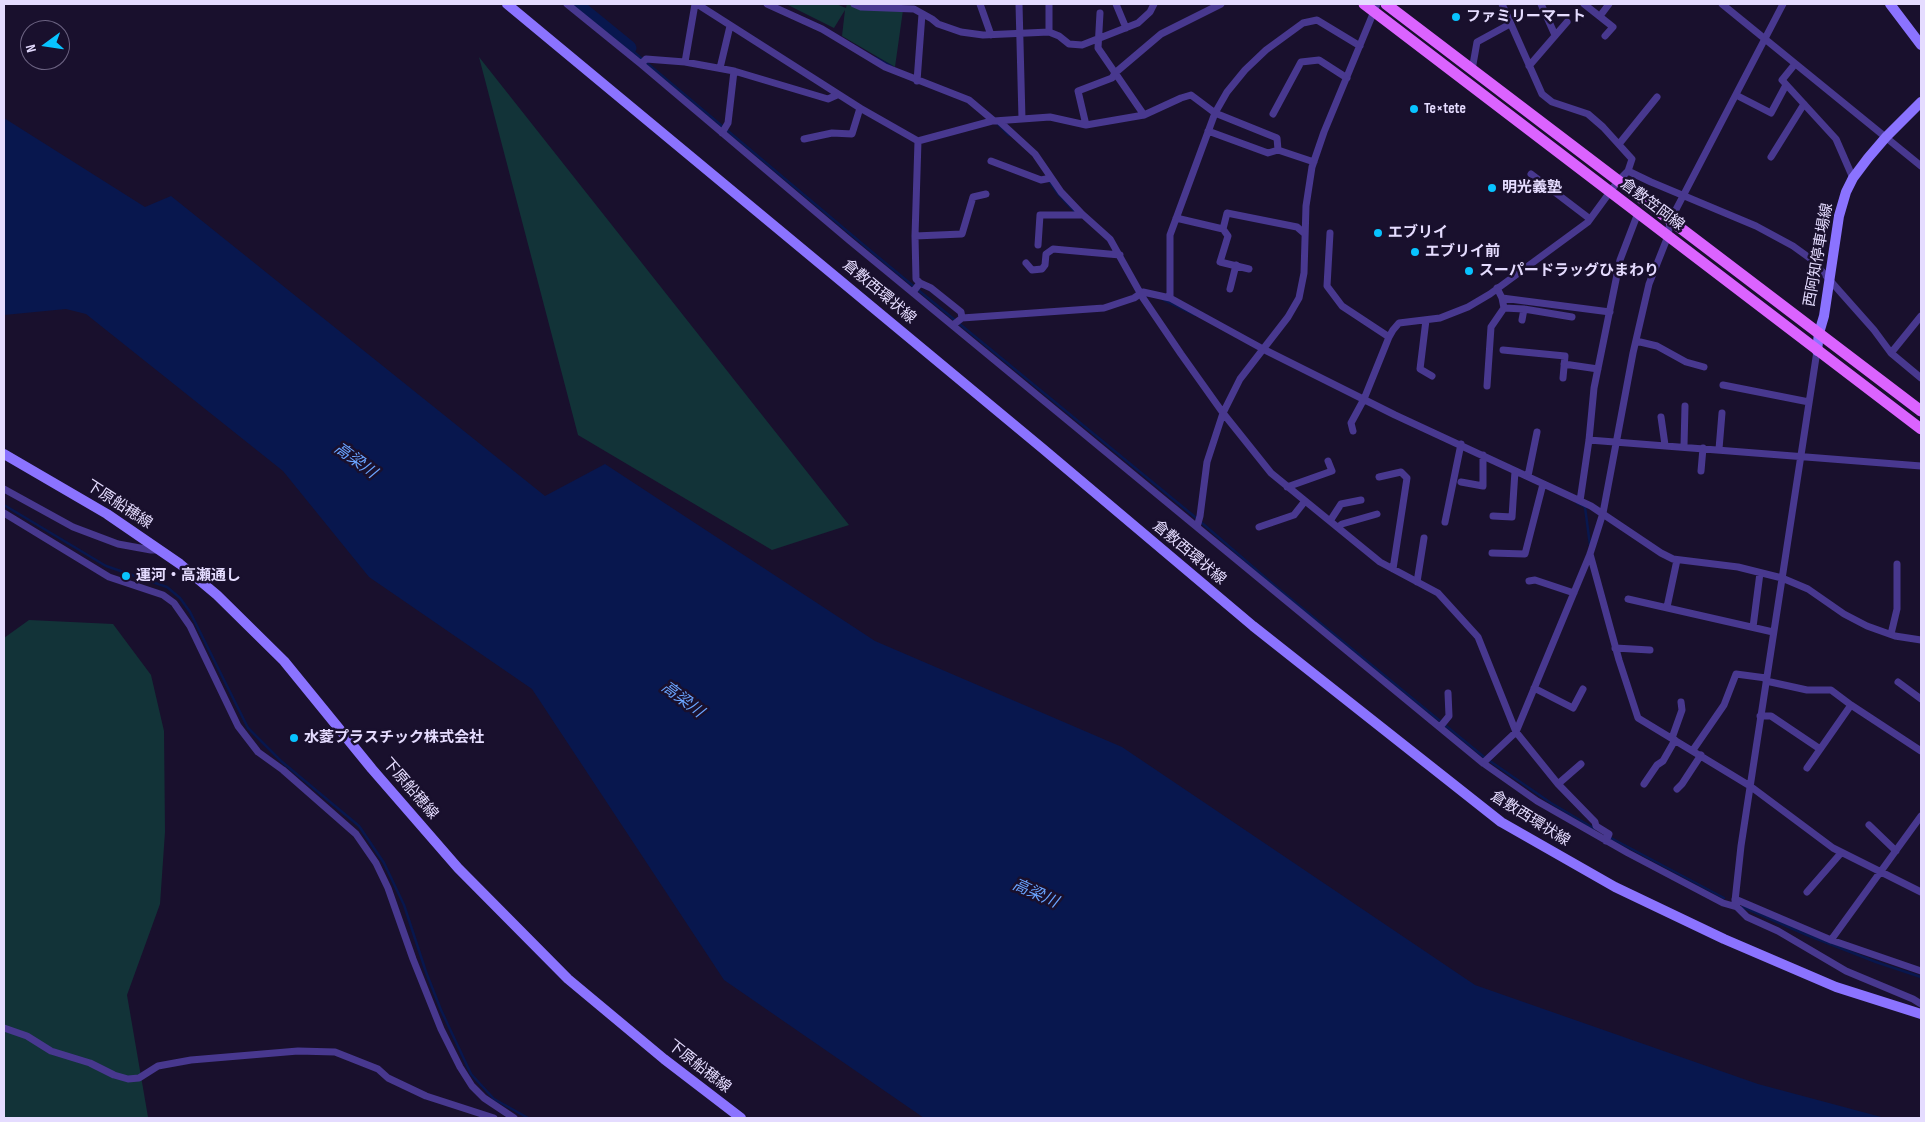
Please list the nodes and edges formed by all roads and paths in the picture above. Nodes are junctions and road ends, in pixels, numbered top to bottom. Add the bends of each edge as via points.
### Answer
1 (507, 4) edge
2 (567, 4) edge
3 (696, 4) edge
4 (767, 4) edge
5 (854, 4) edge
6 (980, 4) edge
7 (1019, 4) edge
8 (1049, 4) edge
9 (1116, 4) edge
10 (1154, 4) edge
11 (1221, 4) edge
12 (1364, 4) edge
13 (1386, 4) edge
14 (1502, 4) edge
15 (1540, 4) edge
16 (1584, 4) edge
17 (1609, 4) edge
18 (1722, 4) edge
19 (1784, 4) edge
20 (1890, 4) edge
21 (884, 6) edge
22 (1376, 8) edge
23 (1100, 13) dead end
24 (922, 14) junction
25 (1600, 16) junction
26 (1567, 22) dead end
27 (1510, 24) junction
28 (730, 26) junction
29 (1126, 28) junction
30 (1049, 32) junction
31 (1020, 34) junction
32 (990, 35) junction
33 (1555, 35) junction
34 (1605, 36) dead end
35 (1098, 39) junction
36 (1766, 40) junction
37 (1921, 45) edge
38 (1360, 46) junction
39 (643, 62) junction
40 (685, 62) junction
41 (1795, 64) junction
42 (1529, 66) junction
43 (720, 68) junction
44 (1472, 70) junction
45 (734, 71) junction
46 (1115, 73) junction
47 (917, 78) junction
48 (1346, 78) junction
49 (1786, 85) junction
50 (836, 95) junction
51 (1736, 95) junction
52 (1657, 97) dead end
53 (1921, 102) edge
54 (1804, 104) junction
55 (860, 108) junction
56 (1215, 113) junction
57 (1273, 114) dead end
58 (1144, 115) junction
59 (1022, 119) junction
60 (996, 121) junction
61 (1086, 125) junction
62 (724, 131) junction
63 (1208, 131) junction
64 (1886, 137) junction
65 (804, 139) dead end
66 (918, 141) junction
67 (1619, 144) junction
68 (1278, 150) junction
69 (1770, 157) dead end
70 (991, 161) dead end
71 (1314, 162) junction
72 (1921, 166) edge
73 (1628, 171) junction
74 (1531, 174) dead end
75 (1853, 178) junction
76 (1049, 179) junction
77 (1618, 181) junction
78 (1611, 192) junction
79 (986, 194) dead end
80 (1682, 196) junction
81 (1638, 213) junction
82 (1083, 215) junction
83 (1176, 218) junction
84 (1590, 219) junction
85 (1670, 221) junction
86 (1223, 229) junction
87 (1330, 233) dead end
88 (1304, 234) junction
89 (914, 236) junction
90 (1668, 236) junction
91 (1038, 245) dead end
92 (1118, 255) junction
93 (1026, 263) dead end
94 (1236, 266) junction
95 (1249, 269) dead end
96 (1828, 278) junction
97 (916, 288) junction
98 (1497, 288) junction
99 (1230, 289) dead end
100 (1141, 293) junction
101 (1170, 298) junction
102 (1502, 298) junction
103 (1504, 308) junction
104 (1524, 309) junction
105 (1610, 312) junction
106 (1921, 316) edge
107 (1572, 317) dead end
108 (1426, 320) junction
109 (1522, 320) dead end
110 (957, 321) junction
111 (1819, 333) junction
112 (1389, 337) junction
113 (1636, 341) junction
114 (1262, 350) junction
115 (1503, 350) dead end
116 (1817, 351) junction
117 (1891, 353) junction
118 (1564, 364) junction
119 (1704, 367) dead end
120 (1598, 369) junction
121 (1432, 376) dead end
122 (1563, 378) dead end
123 (1921, 378) edge
124 (1723, 385) dead end
125 (1487, 386) dead end
126 (1363, 400) junction
127 (1809, 402) junction
128 (1685, 406) dead end
129 (1921, 411) edge
130 (1223, 413) junction
131 (1722, 414) dead end
132 (1661, 417) dead end
133 (1921, 429) edge
134 (1353, 430) dead end
135 (1537, 432) dead end
136 (1590, 440) junction
137 (1616, 441) junction
138 (1665, 445) junction
139 (1461, 446) junction
140 (1684, 446) junction
141 (1703, 448) junction
142 (1719, 449) junction
143 (4, 454) edge
144 (1484, 455) junction
145 (1801, 457) junction
146 (1328, 461) dead end
147 (1921, 466) edge
148 (1516, 471) junction
149 (1702, 471) dead end
150 (1379, 476) dead end
151 (1528, 476) junction
152 (1460, 482) dead end
153 (1543, 485) junction
154 (1287, 487) junction
155 (4, 489) edge
156 (1361, 500) dead end
157 (1305, 501) junction
158 (1580, 501) junction
159 (4, 513) edge
160 (1603, 513) junction
161 (1377, 514) dead end
162 (1493, 516) dead end
163 (1330, 521) junction
164 (1445, 522) dead end
165 (1198, 523) junction
166 (1258, 527) dead end
167 (1338, 527) junction
168 (1424, 538) dead end
169 (160, 550) junction
170 (1492, 553) dead end
171 (1590, 554) junction
172 (1677, 560) junction
173 (1897, 564) dead end
174 (1393, 569) junction
175 (1760, 573) junction
176 (1782, 578) junction
177 (1529, 581) dead end
178 (1417, 582) junction
179 (1574, 593) junction
180 (1628, 599) dead end
181 (1667, 607) junction
182 (1753, 627) junction
183 (1774, 632) junction
184 (1891, 634) junction
185 (1921, 640) edge
186 (1615, 648) junction
187 (1650, 650) dead end
188 (1766, 680) junction
189 (1898, 682) dead end
190 (1534, 688) junction
191 (1584, 689) dead end
192 (1448, 693) dead end
193 (1921, 699) edge
194 (1681, 702) dead end
195 (1851, 705) junction
196 (1760, 716) junction
197 (1442, 725) junction
198 (1516, 732) junction
199 (1674, 739) junction
200 (1820, 749) junction
201 (1692, 750) junction
202 (1921, 751) edge
203 (1701, 755) junction
204 (1486, 761) junction
205 (1582, 764) dead end
206 (1807, 768) dead end
207 (1558, 784) junction
208 (1644, 784) dead end
209 (1750, 786) junction
210 (1677, 789) dead end
211 (1921, 816) edge
212 (1869, 825) dead end
213 (1607, 838) junction
214 (1896, 851) junction
215 (1841, 853) junction
216 (1881, 871) junction
217 (1808, 892) dead end
218 (1921, 892) edge
219 (1735, 899) junction
220 (1737, 907) junction
221 (1831, 940) junction
222 (1921, 971) edge
223 (1921, 1004) edge
224 (1921, 1014) edge
225 (4, 1028) edge
226 (494, 1118) edge
227 (514, 1118) edge
228 (741, 1118) edge

1 - 224 main road, 倉敷西環状線 via 1253,626 1501,822 1614,888 1724,939 1836,987
2 - 39 street
3 - 28 street
3 - 40 street
4 - 47 street via 822,29 885,67
5 - 21 street via 860,7
6 - 32 street
7 - 31 street
8 - 30 street
9 - 29 street
10 - 29 street via 1138,23
11 - 46 street via 1162,34
12 - 22 main road, 倉敷笠岡線
13 - 44 main road, 倉敷笠岡線
14 - 27 street
15 - 33 street
16 - 25 street
17 - 25 street
18 - 36 street
19 - 36 street
20 - 37 main road
21 - 24 street
22 - 38 street
22 - 78 main road, 倉敷笠岡線
23 - 35 street
24 - 32 street via 961,32
24 - 47 street
25 - 34 street via 1613,27
26 - 33 street
27 - 42 street
27 - 44 street via 1477,42
28 - 43 street
28 - 50 street
29 - 35 street
30 - 31 street
30 - 35 street via 1069,44
31 - 32 street
31 - 59 street
33 - 42 street
35 - 46 street via 1098,48
36 - 41 street
36 - 51 street
38 - 48 street
38 - 56 street via 1317,20 1303,23 1245,70
39 - 40 street
39 - 62 street
40 - 43 street
41 - 49 street via 1782,80
41 - 64 street
42 - 67 street via 1542,94 1552,102 1588,114
43 - 45 street
44 - 77 main road, 倉敷笠岡線
45 - 50 street via 828,99
45 - 62 street
46 - 58 street
46 - 61 street via 1112,78 1078,91
47 - 60 street via 969,100
48 - 57 street via 1318,60 1301,62
48 - 71 street
49 - 51 street via 1771,113
49 - 54 street
50 - 55 street
51 - 80 street
52 - 67 street
53 - 64 main road, 西阿知停車場線
54 - 69 street
54 - 75 street via 1836,139
55 - 65 street via 852,134 832,133
55 - 66 street
56 - 58 street via 1191,96
56 - 63 street
56 - 68 street via 1277,138
58 - 61 street
59 - 60 street
59 - 61 street via 1050,118
60 - 66 street
60 - 76 street via 1035,154
62 - 97 street
63 - 68 street via 1268,153
63 - 83 street
64 - 72 street
64 - 75 main road, 西阿知停車場線
66 - 89 street
67 - 73 street via 1632,159
68 - 71 street
70 - 76 street via 1041,180
71 - 88 street
73 - 77 street
73 - 80 street
74 - 84 street
75 - 96 main road, 西阿知停車場線 via 1842,206
76 - 82 street
77 - 78 street
77 - 85 main road, 倉敷笠岡線
78 - 81 main road, 倉敷笠岡線
78 - 84 street
79 - 89 street via 973,197 962,234
80 - 85 street
80 - 96 street via 1740,218 1792,246 1811,259
81 - 90 main road, 倉敷笠岡線
81 - 105 street via 1620,260
82 - 91 street via 1040,215
82 - 92 street via 1110,239
83 - 86 street
83 - 101 street via 1170,235
84 - 98 street
85 - 90 street
85 - 111 main road, 倉敷笠岡線
86 - 88 street via 1227,212 1297,227
86 - 94 street via 1228,236 1220,262
87 - 112 street via 1327,286 1342,306
88 - 114 street via 1304,272 1299,298
89 - 97 street
90 - 113 street via 1649,284
90 - 116 main road, 倉敷笠岡線
92 - 93 street via 1053,249 1046,254 1042,269 1032,270
92 - 100 street
94 - 95 street
94 - 99 street
96 - 111 main road, 西阿知停車場線
96 - 117 street
97 - 110 street
97 - 110 street via 931,288 960,312
98 - 102 street
98 - 108 street via 1468,307
100 - 101 street via 1150,292
100 - 110 street via 1104,308
100 - 130 street
101 - 114 street
102 - 103 street
102 - 105 street
103 - 104 street
103 - 125 street via 1491,327
104 - 107 street
104 - 109 street
105 - 120 street
106 - 117 street
108 - 112 street via 1399,323
108 - 121 street via 1420,370
110 - 165 street
111 - 116 main road, 西阿知停車場線
111 - 129 main road, 倉敷笠岡線
112 - 126 street
113 - 119 street via 1657,346 1686,362
113 - 137 street
114 - 126 street
114 - 130 street via 1240,379
115 - 118 street via 1565,356
116 - 127 street
116 - 133 main road, 倉敷笠岡線
117 - 123 street
118 - 120 street
118 - 122 street
120 - 136 street
124 - 127 street
126 - 134 street via 1351,423
126 - 139 street
127 - 145 street
128 - 140 street
130 - 154 street via 1271,474
130 - 165 street via 1207,462
131 - 142 street
132 - 138 street
135 - 151 street
136 - 137 street
136 - 158 street
137 - 138 street
137 - 160 street
138 - 140 street
139 - 144 street
139 - 164 street
140 - 141 street
141 - 142 street
141 - 149 street
142 - 145 street
143 - 169 main road, 下原船穂線 via 107,514
144 - 148 street
144 - 152 street via 1483,486
145 - 147 street
145 - 176 street
146 - 154 street via 1332,471
148 - 151 street
148 - 162 street via 1512,517
150 - 174 street via 1401,472 1407,478
151 - 153 street
153 - 158 street
153 - 170 street via 1525,554
154 - 157 street
155 - 169 street via 73,527 118,544
156 - 163 street via 1341,504
157 - 163 street
157 - 166 street via 1294,515
158 - 160 street
159 - 227 street via 109,576 163,595 174,603 190,626 238,726 258,752 356,834 376,863 441,1029 460,1067 484,1098
160 - 171 street
160 - 172 street via 1661,553
161 - 167 street
163 - 167 street
165 - 197 street
167 - 174 street
168 - 178 street
169 - 228 main road, 下原船穂線 via 217,595 284,661 458,868 568,979
171 - 179 street
171 - 186 street
172 - 175 street via 1738,567
172 - 181 street
173 - 184 street via 1897,609
174 - 178 street
175 - 176 street
175 - 182 street
176 - 183 street
176 - 184 street via 1808,589 1859,622
177 - 179 street via 1535,580
178 - 198 street via 1438,593 1478,637
179 - 190 street
180 - 181 street
181 - 182 street
182 - 183 street
183 - 188 street
184 - 185 street
186 - 187 street
186 - 199 street via 1638,718
188 - 195 street via 1807,690 1831,690
188 - 196 street
188 - 201 street via 1736,674 1724,705
189 - 193 street
190 - 191 street via 1573,708
190 - 198 street
192 - 197 street via 1449,716
194 - 199 street
195 - 200 street
195 - 202 street
196 - 200 street via 1771,716
196 - 209 street
197 - 204 street
198 - 204 street
198 - 207 street
199 - 201 street
199 - 208 street via 1664,761 1657,764
200 - 206 street
201 - 203 street
203 - 209 street
203 - 210 street
204 - 213 street via 1537,801
205 - 207 street
207 - 213 street via 1596,826 1609,834
209 - 215 street
209 - 219 street
211 - 214 street
212 - 214 street
213 - 220 street via 1723,903
214 - 216 street
215 - 216 street
215 - 217 street
216 - 218 street
216 - 221 street
219 - 220 street
219 - 221 street
220 - 223 street via 1747,917 1778,931 1846,971
221 - 222 street
225 - 226 street via 27,1036 51,1051 128,1079 139,1078 158,1066 191,1060 298,1051 335,1052 378,1069 388,1078 426,1096

